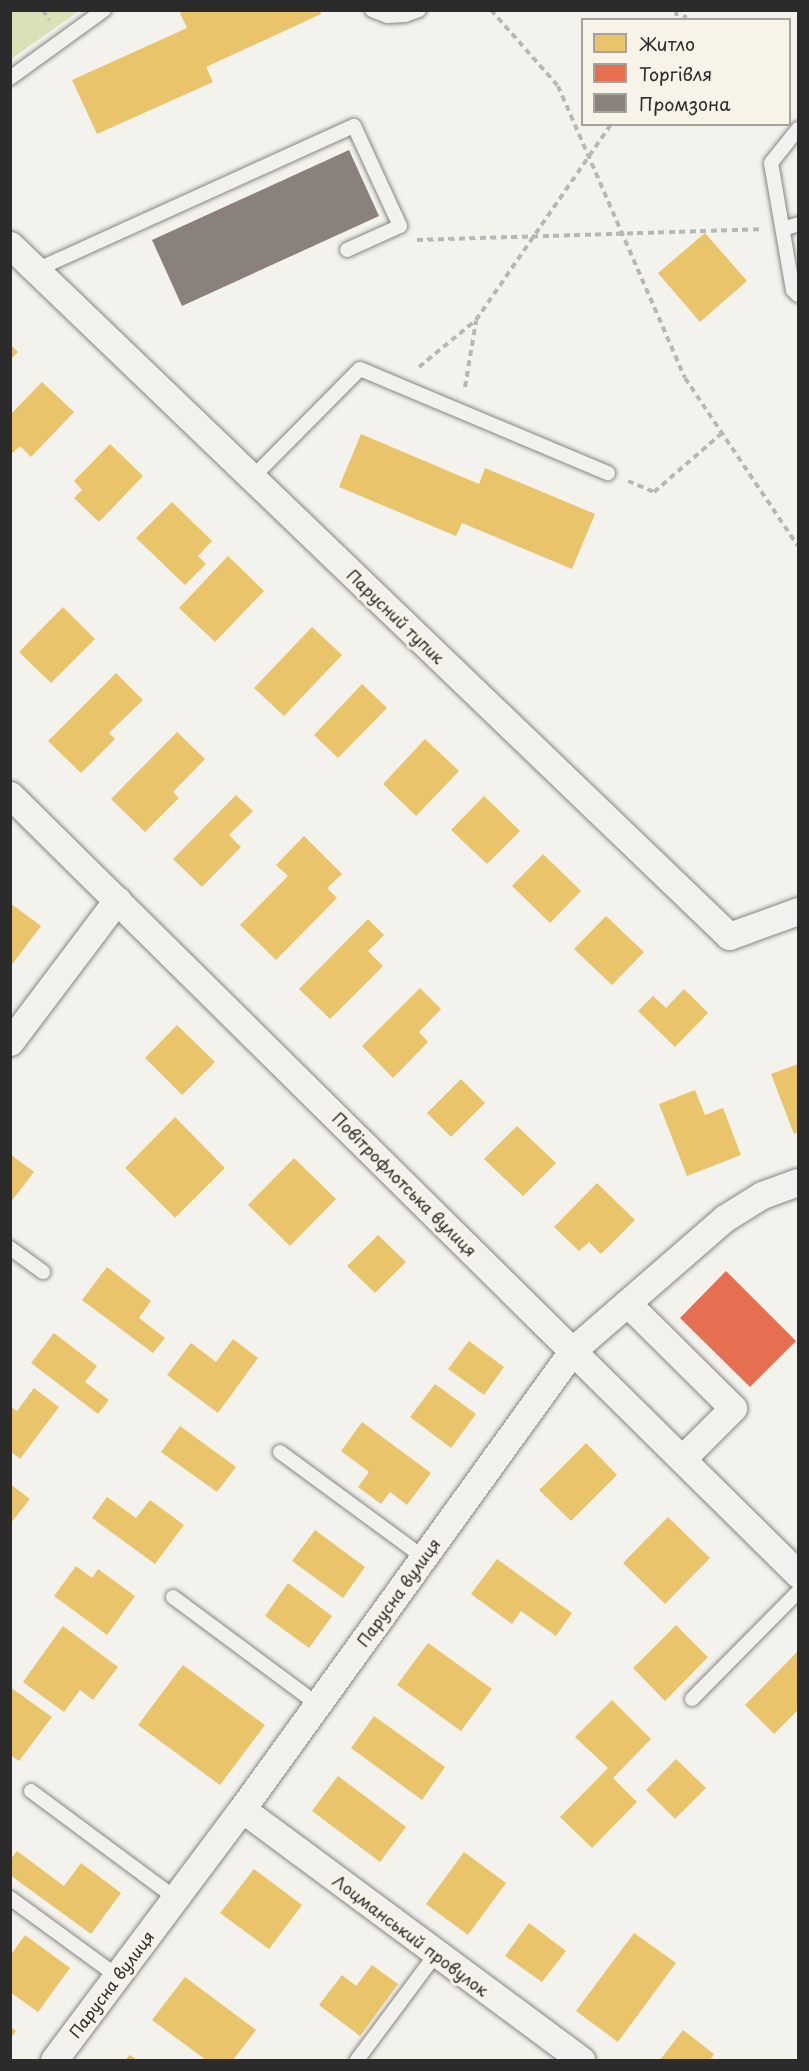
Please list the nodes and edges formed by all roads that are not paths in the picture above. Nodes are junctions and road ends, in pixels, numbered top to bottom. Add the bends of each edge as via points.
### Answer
1 (104, 10) edge
2 (372, 10) edge
3 (419, 10) edge
4 (10, 78) edge
5 (798, 129) edge
6 (798, 224) edge
7 (783, 229) junction
8 (10, 245) edge
9 (347, 250) dead end
10 (36, 270) junction
11 (798, 296) edge
12 (608, 473) dead end
13 (252, 478) junction
14 (10, 795) edge
15 (117, 900) junction
16 (798, 911) edge
17 (10, 1041) edge
18 (798, 1182) edge
19 (10, 1248) edge
20 (43, 1272) dead end
21 (627, 1303) junction
22 (573, 1350) junction
23 (280, 1452) dead end
24 (682, 1459) junction
25 (423, 1557) junction
26 (798, 1574) edge
27 (798, 1592) edge
28 (173, 1597) dead end
29 (692, 1699) dead end
30 (317, 1704) junction
31 (31, 1791) dead end
32 (242, 1809) junction
33 (10, 1898) edge
34 (175, 1898) junction
35 (436, 1954) junction
36 (117, 1976) junction
37 (578, 2060) edge
38 (54, 2061) edge
39 (357, 2061) edge

1 - 4 lane
2 - 3 lane via 388,16
5 - 7 lane via 771,163
6 - 7 lane
7 - 11 lane via 793,290
8 - 10 street, Парусний тупик
9 - 10 lane via 400,226 354,126
10 - 13 street, Парусний тупик
12 - 13 lane via 360,369
13 - 16 street, Парусний тупик via 729,936
14 - 15 street, Повітрофлотська вулиця
15 - 17 street
15 - 22 street, Повітрофлотська вулиця
18 - 21 street, Парусна вулиця via 762,1195 725,1218
19 - 20 lane
21 - 22 street, Парусна вулиця
21 - 24 street via 733,1408
22 - 24 street, Повітрофлотська вулиця
22 - 25 street, Парусна вулиця
23 - 25 lane
24 - 26 street, Повітрофлотська вулиця
25 - 30 street, Парусна вулиця
27 - 29 lane
28 - 30 lane
30 - 32 street, Парусна вулиця
31 - 34 lane
32 - 34 street, Парусна вулиця
32 - 35 street, Лоцманський провулок
33 - 36 lane
34 - 36 street, Парусна вулиця
35 - 37 street, Лоцманський провулок
35 - 39 lane
36 - 38 street, Парусна вулиця

